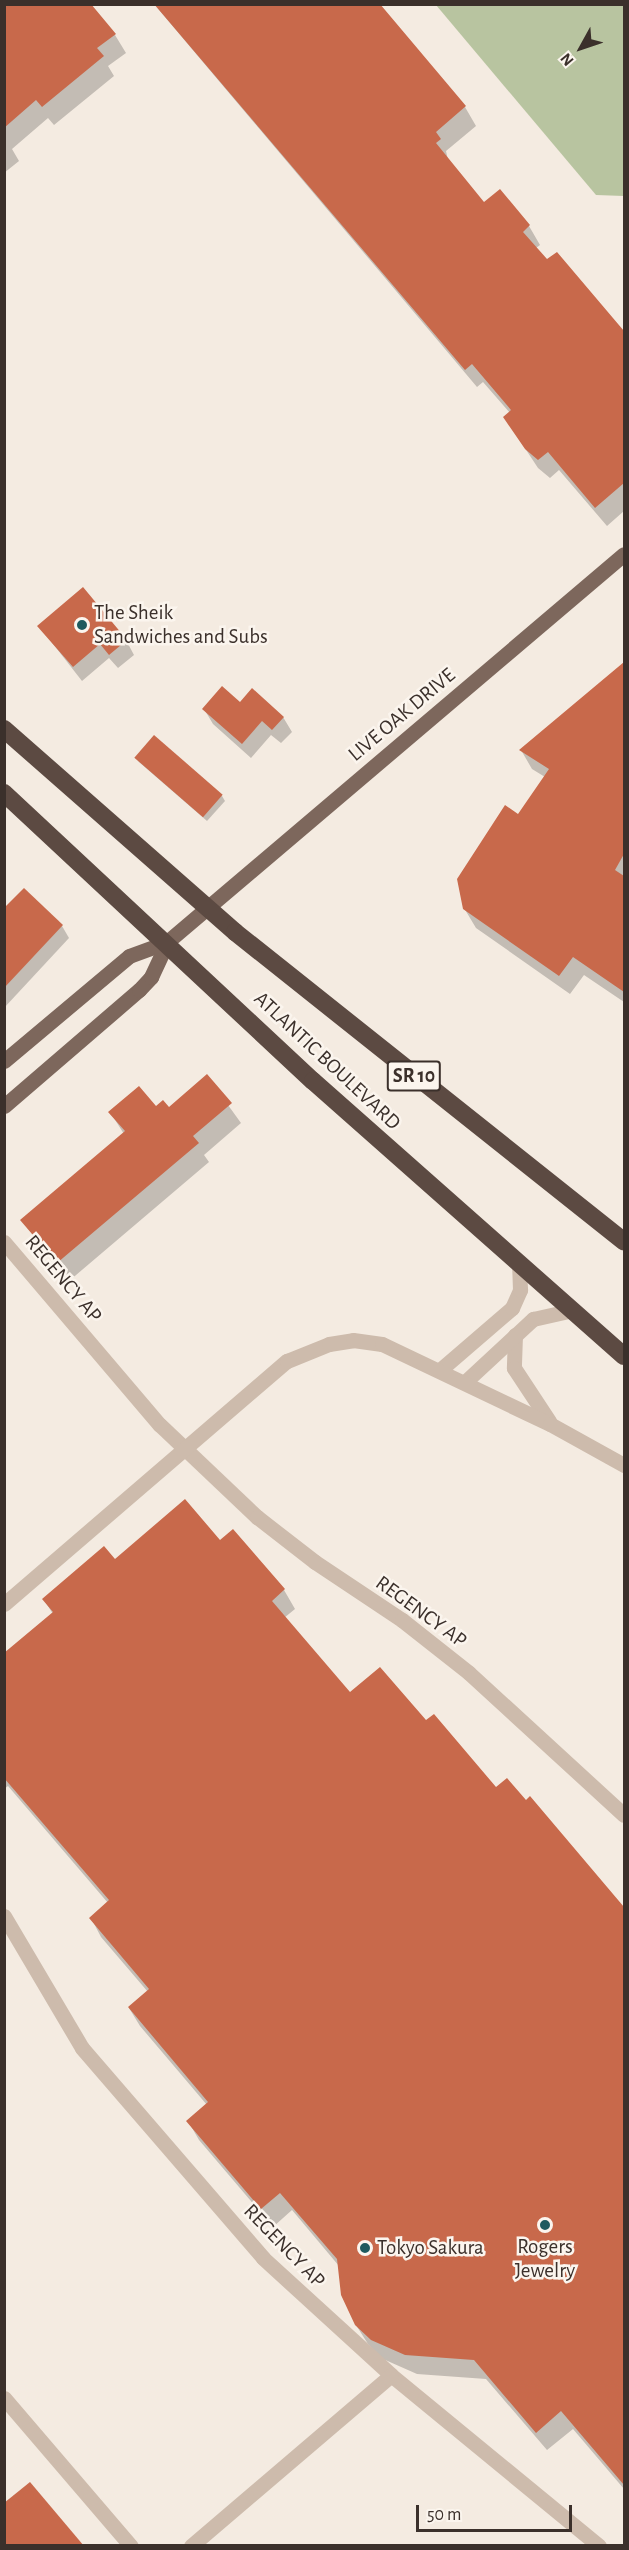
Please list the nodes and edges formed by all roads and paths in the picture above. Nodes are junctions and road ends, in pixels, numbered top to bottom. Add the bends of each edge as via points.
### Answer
1 (624, 554) edge
2 (4, 729) edge
3 (4, 793) edge
4 (207, 908) junction
5 (167, 942) junction
6 (4, 1061) edge
7 (4, 1106) edge
8 (624, 1241) edge
9 (4, 1242) edge
10 (519, 1263) junction
11 (573, 1310) junction
12 (515, 1335) junction
13 (624, 1356) edge
14 (440, 1370) junction
15 (465, 1382) junction
16 (550, 1424) junction
17 (185, 1450) junction
18 (624, 1465) edge
19 (4, 1604) edge
20 (624, 1815) edge
21 (4, 1916) edge
22 (392, 2375) junction
23 (4, 2398) edge
24 (131, 2546) edge
25 (191, 2546) edge
26 (599, 2546) edge

1 - 4 main road, LIVE OAK DRIVE
2 - 4 highway, ATLANTIC BOULEVARD / SR 10
3 - 5 highway, ATLANTIC BOULEVARD
4 - 5 main road, LIVE OAK DRIVE
4 - 8 highway, ATLANTIC BOULEVARD / SR 10
5 - 6 main road via 129,956
5 - 7 main road via 151,977 139,990
5 - 10 highway, ATLANTIC BOULEVARD via 313,1081
9 - 17 street, REGENCY AP
10 - 11 highway, ATLANTIC BOULEVARD
10 - 14 street via 520,1290 512,1308
11 - 12 street via 533,1319
11 - 13 highway, ATLANTIC BOULEVARD
12 - 15 street
12 - 16 street via 514,1368
14 - 15 street
14 - 17 street via 381,1344 353,1340 329,1344 286,1361
15 - 16 street
16 - 18 street
17 - 19 street
17 - 20 street, REGENCY AP via 257,1518 402,1620 469,1673
21 - 22 street, REGENCY AP via 94,2062 263,2258
22 - 25 street
22 - 26 street, REGENCY AP
23 - 24 street

